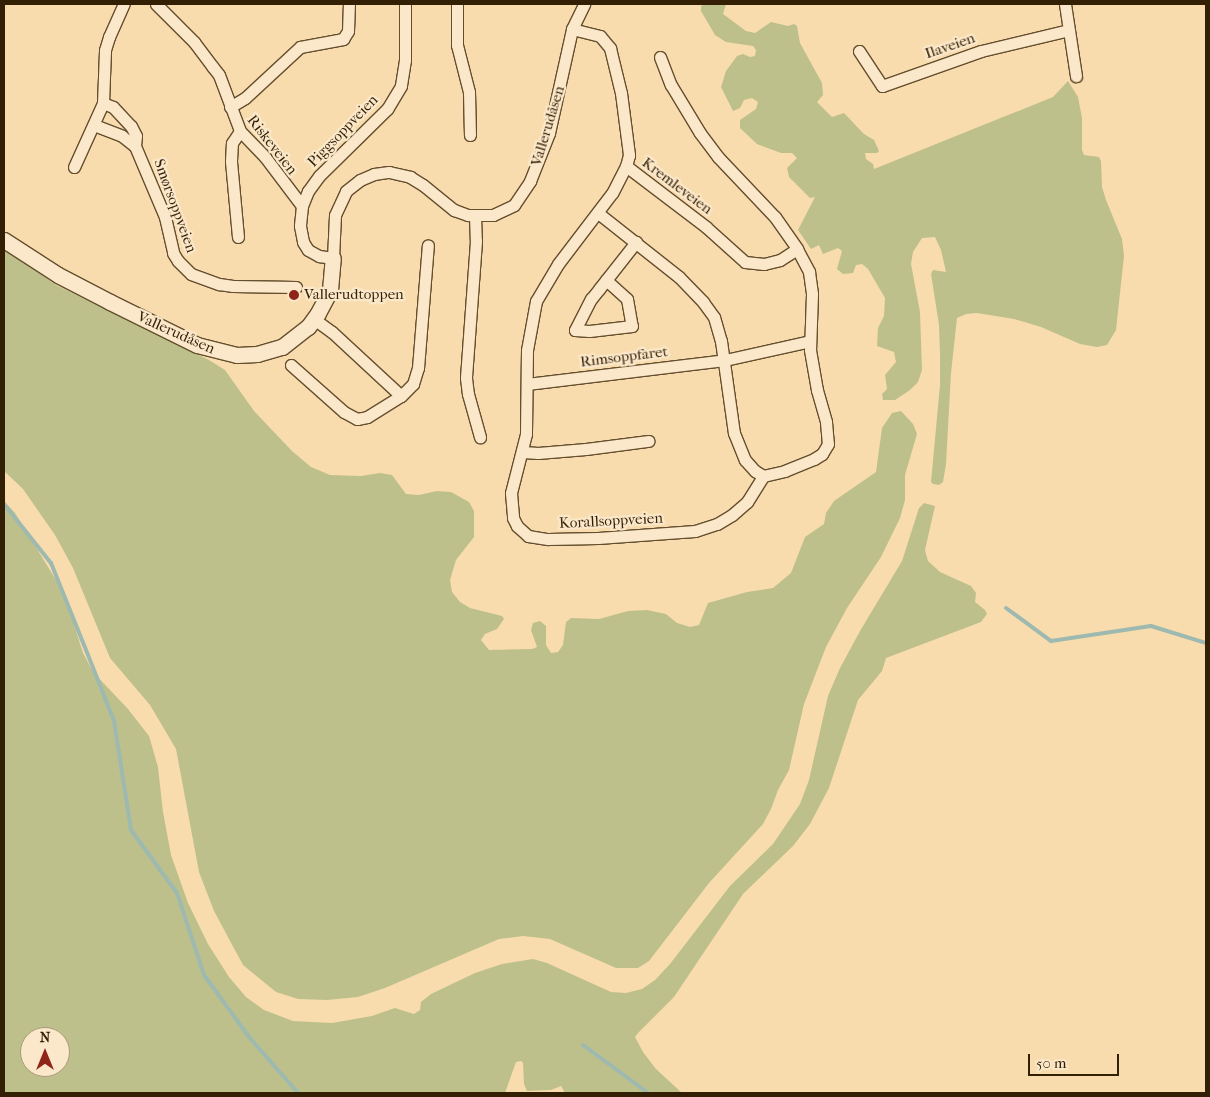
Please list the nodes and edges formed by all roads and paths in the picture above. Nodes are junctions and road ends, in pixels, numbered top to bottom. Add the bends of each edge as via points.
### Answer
1 (124, 4) edge
2 (156, 4) edge
3 (349, 4) edge
4 (405, 4) edge
5 (457, 4) edge
6 (584, 4) edge
7 (1065, 4) edge
8 (572, 29) junction
9 (1069, 30) junction
10 (859, 51) dead end
11 (660, 57) dead end
12 (1076, 76) dead end
13 (102, 103) junction
14 (230, 107) junction
15 (94, 125) junction
16 (240, 131) junction
17 (470, 135) dead end
18 (135, 146) junction
19 (626, 166) junction
20 (74, 167) dead end
21 (302, 206) junction
22 (598, 213) junction
23 (475, 216) junction
24 (238, 237) dead end
25 (4, 240) edge
26 (636, 242) junction
27 (428, 244) dead end
28 (797, 249) junction
29 (333, 258) junction
30 (606, 280) junction
31 (296, 287) dead end
32 (314, 319) junction
33 (810, 340) junction
34 (725, 360) junction
35 (291, 366) dead end
36 (527, 384) junction
37 (401, 396) junction
38 (480, 437) dead end
39 (648, 441) dead end
40 (522, 452) junction
41 (763, 476) junction

1 - 13 street via 105,50
2 - 14 street, Riskeveien via 194,42 212,66
3 - 14 street via 348,31 343,39 300,47 245,98
4 - 21 street, Piggsoppveien via 404,70 397,94 387,109 319,176
5 - 17 street via 457,45 469,92
6 - 8 street, Vallerudåsen
7 - 9 street
8 - 19 street, Kremleveien via 600,36 610,48 625,117 629,151
8 - 23 street, Vallerudåsen via 554,115 530,181 520,198 507,209 493,215
9 - 10 street, Ilaveien via 981,51 882,86
9 - 12 street
11 - 28 street via 674,91 700,133 718,158 775,217
13 - 15 street
13 - 18 street, Smørsoppveien via 113,107 132,126
14 - 16 street, Riskeveien
15 - 18 street via 122,136
15 - 20 street
16 - 21 street, Riskeveien via 265,157
16 - 24 street via 232,143 230,161
18 - 31 street, Smørsoppveien via 165,217 173,253 191,274 219,284
19 - 22 street, Korallsoppveien
19 - 28 street, Kremleveien via 706,227 745,262 757,265 770,263
21 - 29 street, Piggsoppveien via 300,226 305,246 314,254
22 - 26 street
22 - 36 street, Korallsoppveien via 558,264 536,301 528,339
23 - 29 street, Vallerudåsen via 454,210 410,177 389,172 374,174 353,184 340,200 335,216
23 - 38 street via 466,378
25 - 32 street, Vallerudåsen via 78,286 217,352 246,355 270,351 290,342
26 - 30 street, Rimsoppfaret
26 - 34 street via 679,277 709,310 720,331
27 - 37 street via 418,368 413,384
28 - 33 street via 811,281
29 - 32 street, Vallerudåsen via 330,290
30 - 30 street, Rimsoppfaret via 592,299 575,330 632,326 627,299
32 - 37 street
33 - 34 street, Rimsoppfaret
33 - 41 street via 828,444 814,459
34 - 36 street, Rimsoppfaret
34 - 41 street via 736,439 745,460
35 - 37 street via 344,412 357,419 367,417
36 - 40 street, Korallsoppveien via 527,422
39 - 40 street via 576,450
40 - 41 street, Korallsoppveien via 512,483 513,518 528,536 548,539 706,529 740,509

